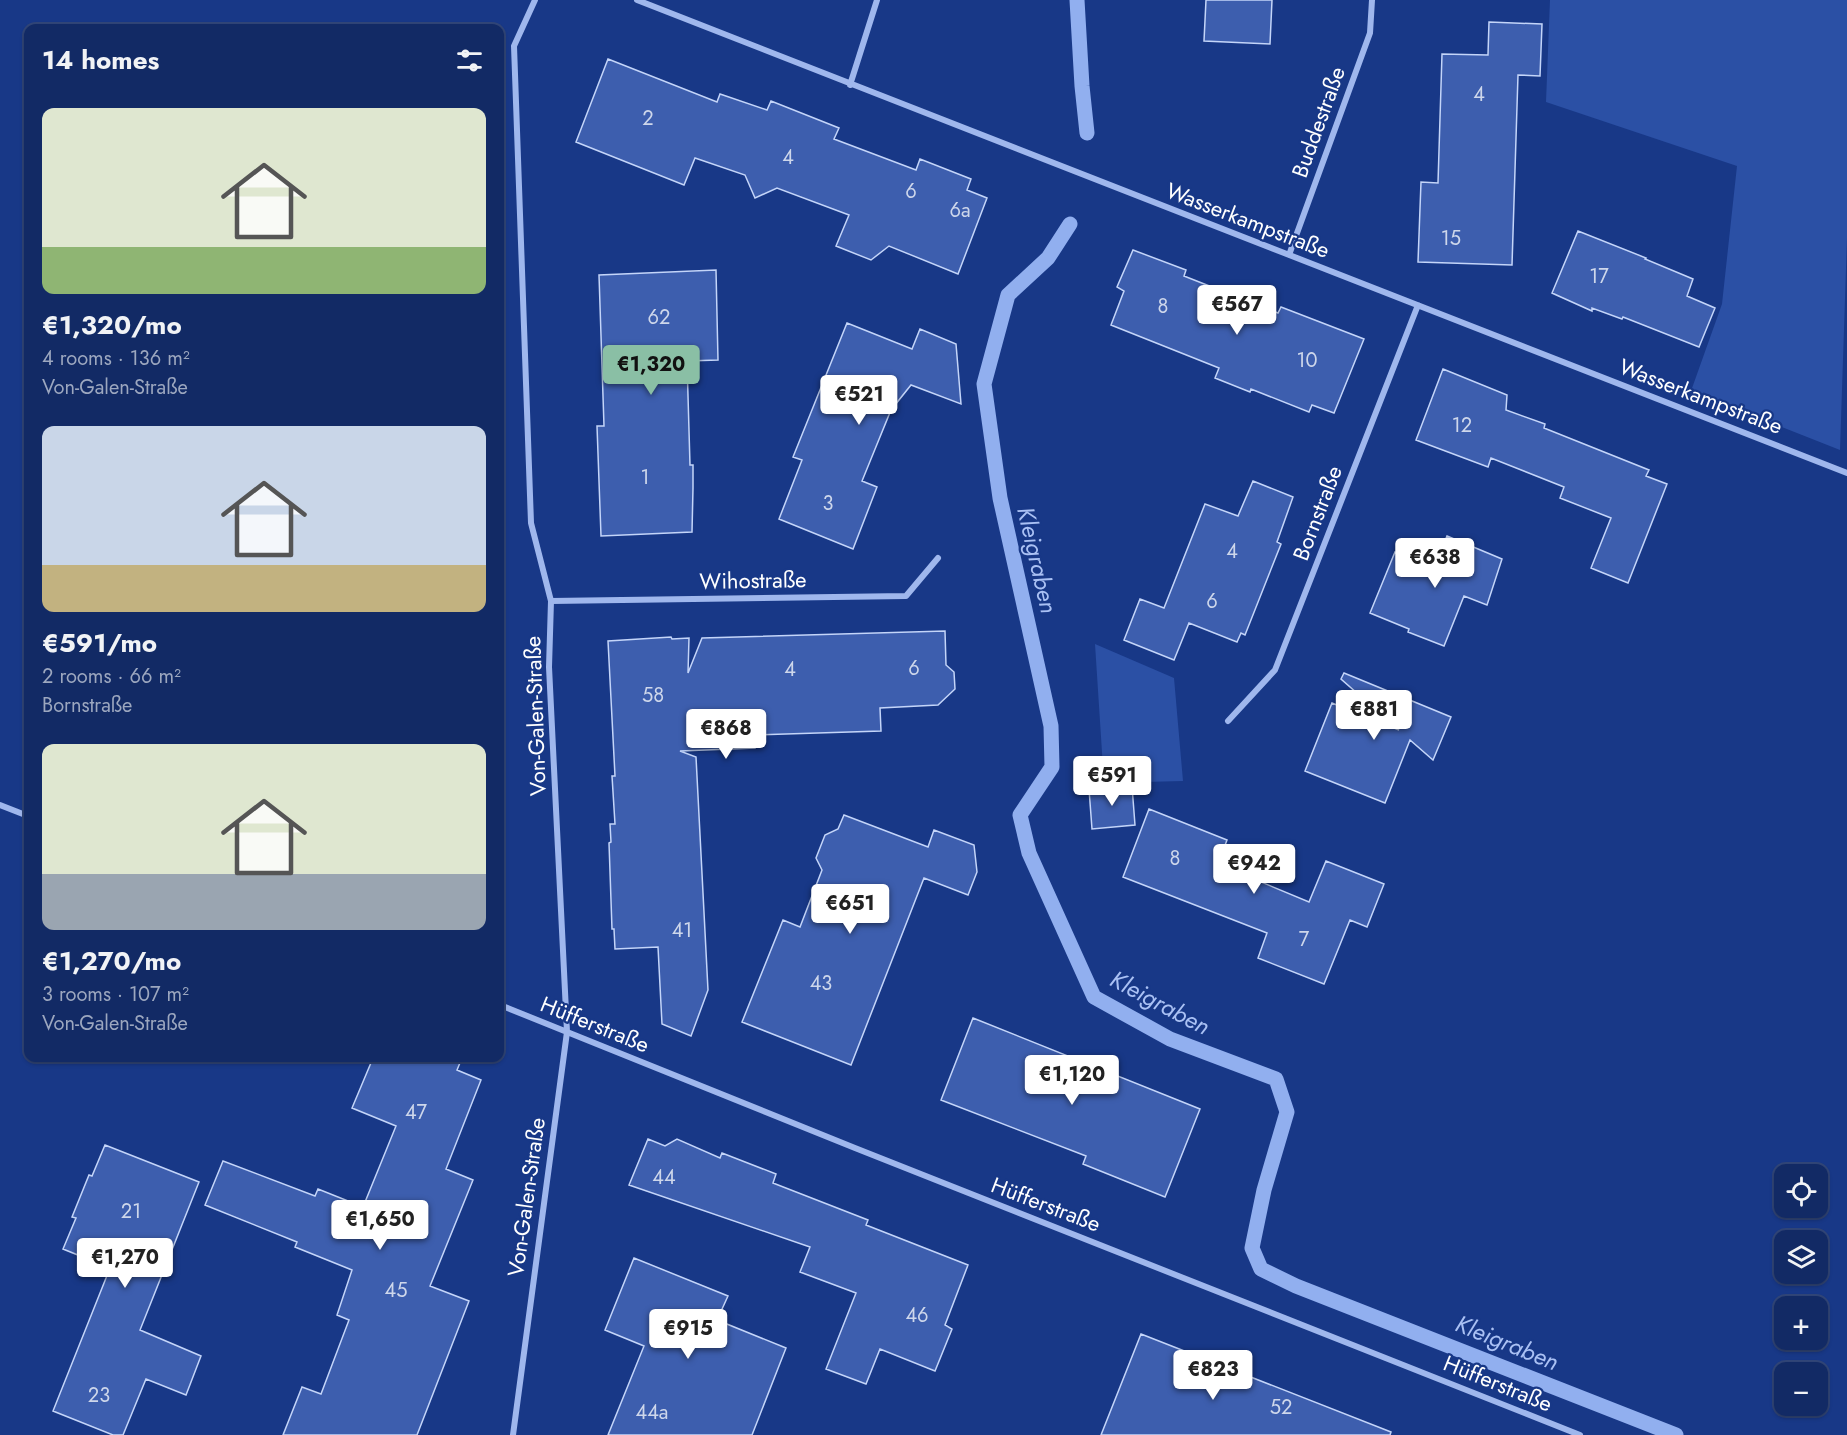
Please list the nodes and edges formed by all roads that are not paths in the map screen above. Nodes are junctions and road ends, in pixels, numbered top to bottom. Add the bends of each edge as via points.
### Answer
1 (535, 0) edge
2 (637, 0) edge
3 (877, 0) edge
4 (1372, 0) edge
5 (850, 84) junction
6 (1289, 255) junction
7 (1418, 305) junction
8 (1847, 472) edge
9 (938, 558) dead end
10 (551, 601) junction
11 (1228, 721) dead end
12 (0, 805) edge
13 (24, 814) edge
14 (504, 1007) edge
15 (567, 1032) junction
16 (513, 1435) edge
17 (1580, 1435) edge

1 - 10 street, Von-Galen-Straße via 514,46 531,524
2 - 5 street, Wasserkampstraße
3 - 5 street
4 - 6 street, Buddestraße via 1370,33
5 - 6 street, Wasserkampstraße
6 - 7 street, Wasserkampstraße
7 - 8 street, Wasserkampstraße
7 - 11 street, Bornstraße via 1275,670
9 - 10 street, Wihostraße via 906,596
10 - 15 street, Von-Galen-Straße via 549,667
12 - 13 street
14 - 15 street, Hüfferstraße
15 - 16 street, Von-Galen-Straße
15 - 17 street, Hüfferstraße

